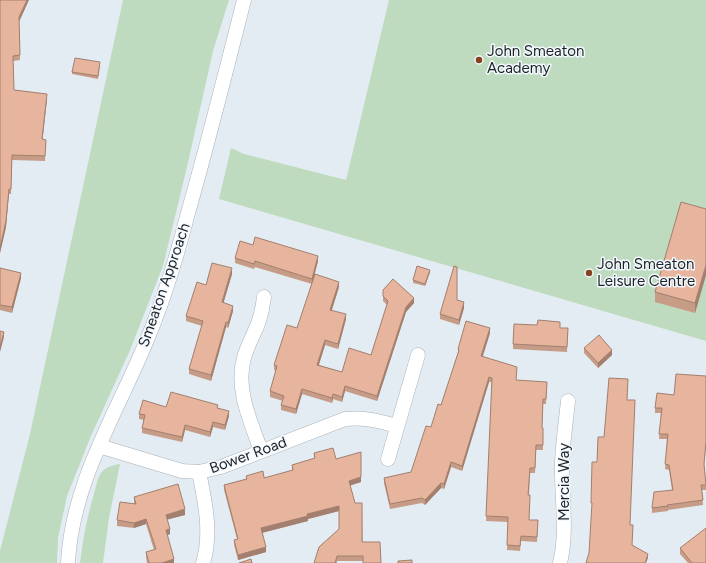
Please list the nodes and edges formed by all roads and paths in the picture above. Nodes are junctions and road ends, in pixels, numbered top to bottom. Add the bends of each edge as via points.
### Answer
1 (244, 0) edge
2 (264, 297) dead end
3 (418, 355) dead end
4 (568, 400) dead end
5 (397, 426) junction
6 (99, 446) junction
7 (261, 451) junction
8 (388, 459) dead end
9 (199, 472) junction
10 (68, 563) edge
11 (203, 563) edge
12 (560, 563) edge

1 - 6 street, Smeaton Approach via 204,158 171,272 156,318
2 - 7 street via 262,311 247,348 241,373 244,398
3 - 5 street
4 - 12 street, Mercia Way via 562,462 564,521
5 - 7 street, Bower Road via 371,419 345,419
5 - 8 street
6 - 9 street, Bower Road via 182,471
6 - 10 street, Smeaton Approach via 76,511
7 - 9 street, Bower Road via 221,467
9 - 11 street via 208,535

